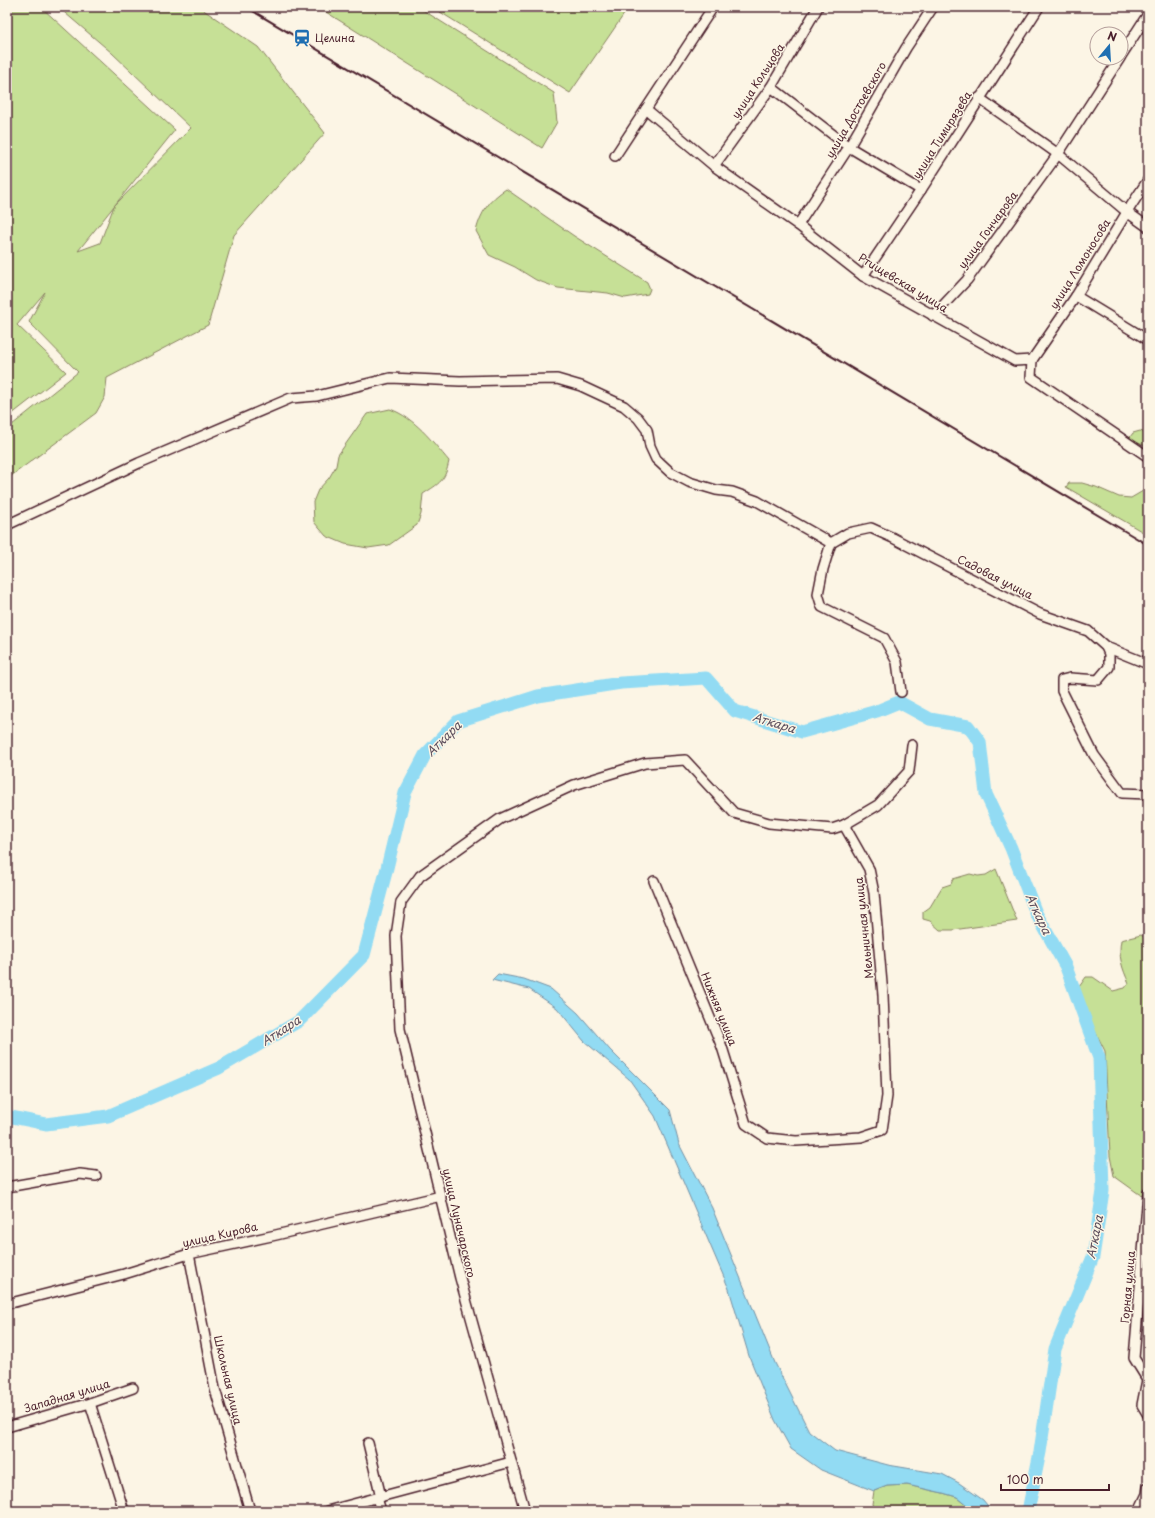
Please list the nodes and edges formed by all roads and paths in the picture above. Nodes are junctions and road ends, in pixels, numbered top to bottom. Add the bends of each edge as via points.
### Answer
1 (713, 7) edge
2 (818, 7) edge
3 (934, 7) edge
4 (1039, 7) edge
5 (1148, 14) edge
6 (1129, 43) edge
7 (1114, 66) edge
8 (771, 87) junction
9 (979, 98) junction
10 (646, 109) junction
11 (849, 147) junction
12 (1058, 154) junction
13 (615, 156) dead end
14 (714, 166) junction
15 (1148, 180) edge
16 (921, 190) junction
17 (1127, 212) junction
18 (798, 225) junction
19 (1148, 227) edge
20 (863, 276) junction
21 (1076, 296) junction
22 (934, 316) junction
23 (1148, 340) edge
24 (1032, 360) junction
25 (1147, 456) edge
26 (7, 525) edge
27 (831, 543) junction
28 (1106, 647) junction
29 (1148, 664) edge
30 (901, 692) dead end
31 (912, 745) dead end
32 (1148, 794) edge
33 (844, 825) junction
34 (654, 881) dead end
35 (767, 1138) joint
36 (96, 1176) dead end
37 (7, 1187) edge
38 (1148, 1193) edge
39 (441, 1196) junction
40 (189, 1254) junction
41 (7, 1304) edge
42 (1147, 1376) edge
43 (134, 1388) dead end
44 (90, 1403) junction
45 (1148, 1415) edge
46 (7, 1427) edge
47 (368, 1443) dead end
48 (511, 1462) junction
49 (1148, 1487) edge
50 (379, 1497) junction
51 (124, 1511) edge
52 (250, 1511) edge
53 (326, 1511) edge
54 (381, 1511) edge
55 (524, 1511) edge
56 (1139, 1511) edge

1 - 10 street
2 - 8 street, улица Кольцова
3 - 11 street, улица Достоевского via 906,48
4 - 9 street, улица Тимирязева
5 - 6 street, улица Гончарова
7 - 12 street, улица Гончарова
8 - 11 street
8 - 14 street, улица Кольцова
9 - 12 street
9 - 16 street, улица Тимирязева
10 - 13 street
10 - 14 street, Ртищевская улица
11 - 16 street
11 - 18 street, улица Достоевского
12 - 17 street
12 - 22 street, улица Гончарова via 967,280
14 - 18 street, Ртищевская улица
15 - 17 street, улица Ломоносова
16 - 20 street, улица Тимирязева
17 - 19 street
17 - 21 street, улица Ломоносова
18 - 20 street, Ртищевская улица
20 - 22 street, Ртищевская улица
21 - 23 street
21 - 24 street, улица Ломоносова
22 - 24 street, Ртищевская улица via 1015,361
24 - 25 street via 1031,377
26 - 27 street via 291,398 317,396 390,378 460,381 556,379 581,386 624,406 647,430 656,459 670,472 689,482 757,501
27 - 28 street, Садовая улица via 848,533 871,528 1040,614 1088,631
27 - 30 street via 818,594 822,607 884,638 897,662
28 - 29 street, Садовая улица
28 - 32 street via 1109,667 1098,680 1062,680 1062,691 1094,755 1122,793
31 - 33 street via 909,771 878,804
33 - 35 street, Мельничная улица via 869,869 874,893 888,1096 882,1130 861,1137 796,1141
33 - 39 street, улица Луначарского via 832,829 769,823 734,813 685,760 645,762 574,785 500,819 420,876 401,902 396,936 400,1029
34 - 35 street, Нижняя улица via 722,1047 746,1124
36 - 37 street via 80,1174
38 - 42 street, Горная улица via 1134,1358
39 - 40 street, улица Кирова
39 - 48 street, улица Луначарского via 460,1278
40 - 41 street, улица Кирова via 124,1274
40 - 52 street, Школьная улица via 215,1388
42 - 45 street via 1142,1405
43 - 44 street, Западная улица
44 - 46 street, Западная улица
44 - 51 street
47 - 50 street
48 - 50 street
48 - 55 street, улица Луначарского
49 - 56 street
50 - 53 street
50 - 54 street

